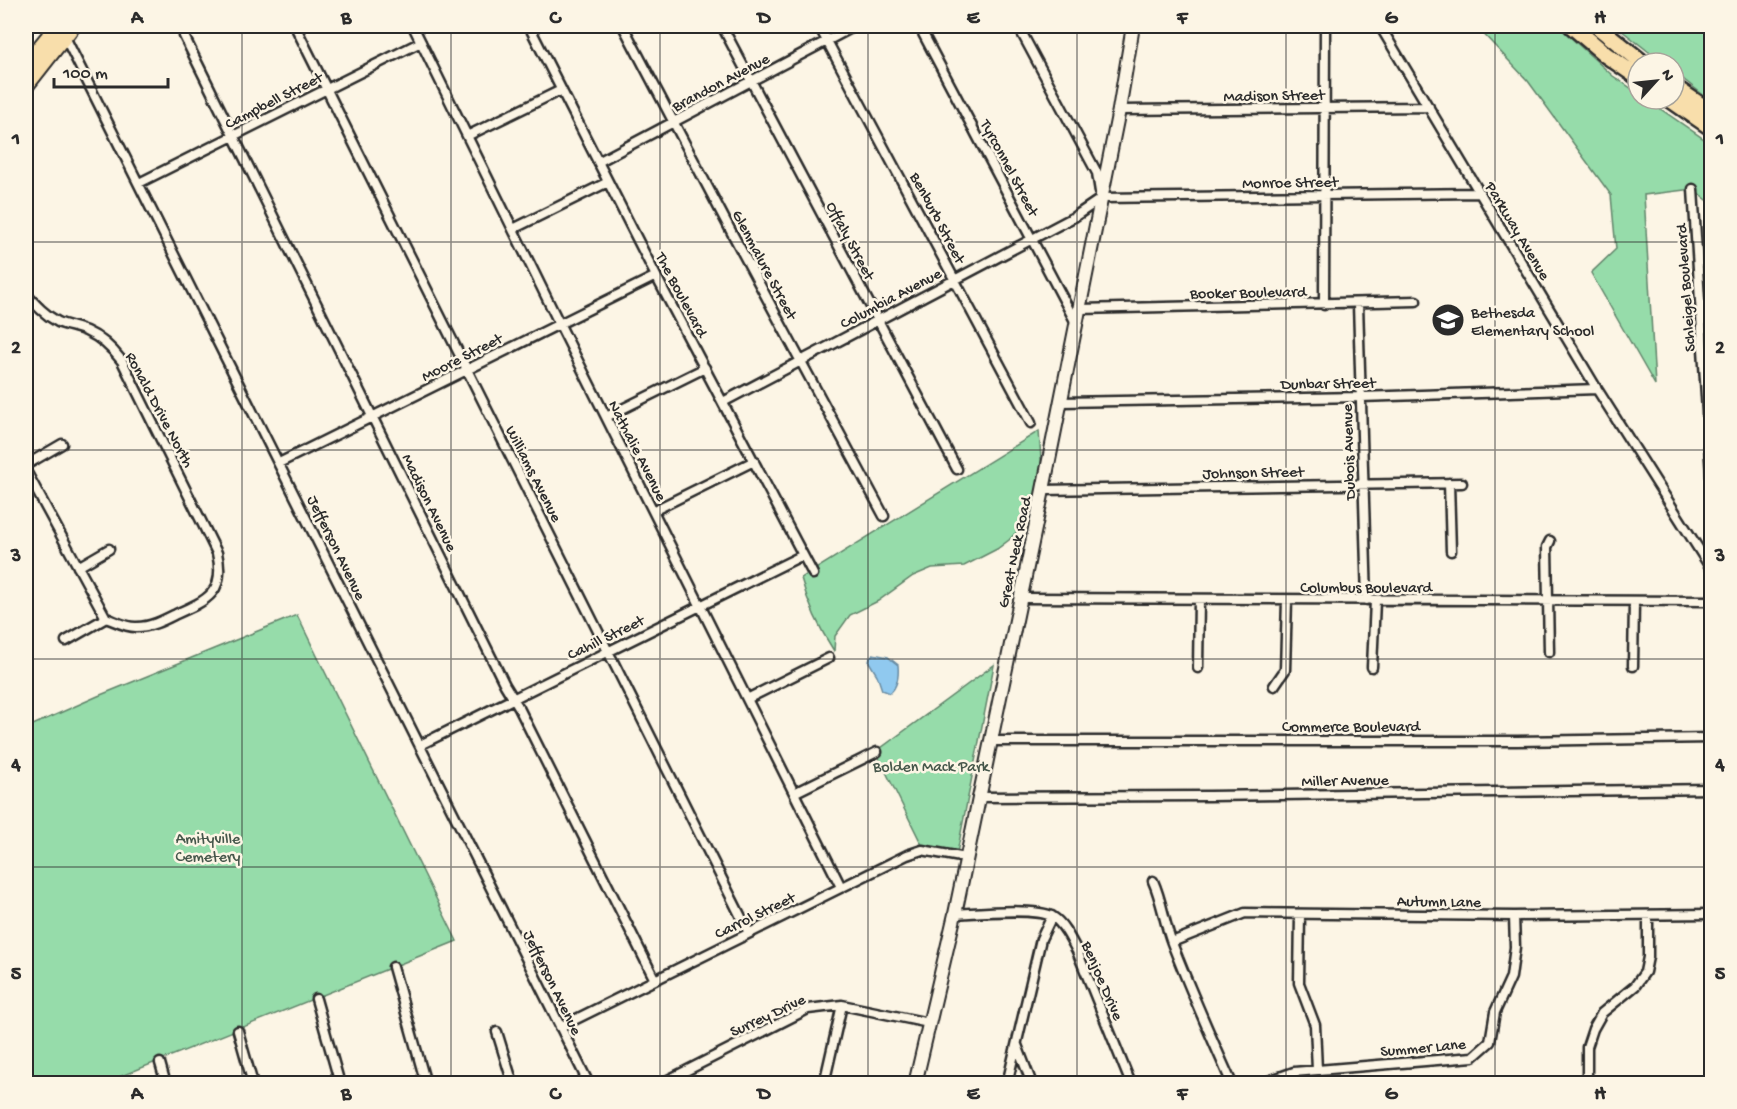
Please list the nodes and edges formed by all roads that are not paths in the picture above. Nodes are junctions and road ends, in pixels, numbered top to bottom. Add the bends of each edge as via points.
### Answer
1 (295, 26) edge
2 (413, 26) edge
3 (529, 26) edge
4 (623, 26) edge
5 (722, 26) edge
6 (819, 26) edge
7 (855, 26) edge
8 (919, 26) edge
9 (1018, 26) edge
10 (1133, 26) edge
11 (1325, 26) edge
12 (1380, 26) edge
13 (1572, 26) edge
14 (1597, 26) edge
15 (63, 28) edge
16 (184, 36) dead end
17 (827, 41) junction
18 (421, 42) junction
19 (1628, 51) edge
20 (26, 64) edge
21 (1626, 68) edge
22 (751, 81) junction
23 (26, 86) edge
24 (327, 89) junction
25 (561, 90) junction
26 (1686, 95) edge
27 (1429, 107) junction
28 (1325, 108) junction
29 (1119, 110) junction
30 (1686, 110) edge
31 (1712, 113) edge
32 (674, 122) junction
33 (1712, 128) edge
34 (233, 136) junction
35 (467, 136) junction
36 (598, 162) junction
37 (608, 182) junction
38 (139, 183) junction
39 (1693, 189) dead end
40 (1479, 193) junction
41 (1325, 196) junction
42 (1102, 198) junction
43 (513, 229) junction
44 (1032, 239) junction
45 (656, 276) junction
46 (955, 279) junction
47 (26, 294) edge
48 (1416, 301) dead end
49 (1324, 304) junction
50 (1358, 304) junction
51 (1080, 309) junction
52 (877, 321) junction
53 (559, 323) junction
54 (1076, 323) junction
55 (800, 361) junction
56 (705, 368) junction
57 (466, 370) junction
58 (1597, 389) junction
59 (1361, 397) junction
60 (723, 402) junction
61 (1061, 402) junction
62 (372, 417) junction
63 (606, 417) junction
64 (1031, 423) dead end
65 (62, 444) dead end
66 (754, 461) junction
67 (279, 463) junction
68 (26, 465) edge
69 (957, 469) dead end
70 (26, 471) edge
71 (1449, 483) junction
72 (1462, 483) dead end
73 (1364, 484) junction
74 (1043, 490) junction
75 (1712, 492) edge
76 (653, 512) junction
77 (884, 516) dead end
78 (1550, 541) dead end
79 (110, 549) dead end
80 (1451, 550) dead end
81 (803, 555) junction
82 (78, 567) junction
83 (1712, 570) edge
84 (813, 574) dead end
85 (1020, 598) junction
86 (1199, 599) junction
87 (1287, 600) junction
88 (1371, 600) junction
89 (1548, 601) junction
90 (1712, 601) edge
91 (1634, 602) junction
92 (700, 606) junction
93 (106, 618) junction
94 (66, 641) dead end
95 (607, 651) junction
96 (1549, 652) dead end
97 (829, 658) dead end
98 (1633, 666) dead end
99 (1372, 667) dead end
100 (1198, 668) dead end
101 (1274, 686) dead end
102 (513, 698) junction
103 (747, 699) junction
104 (1712, 738) edge
105 (990, 741) junction
106 (420, 745) junction
107 (877, 752) dead end
108 (1712, 789) edge
109 (794, 793) junction
110 (978, 797) junction
111 (966, 858) junction
112 (1153, 881) dead end
113 (841, 887) junction
114 (955, 914) junction
115 (1300, 914) junction
116 (1712, 914) edge
117 (1648, 915) junction
118 (1052, 916) junction
119 (1514, 916) junction
120 (749, 933) junction
121 (1172, 942) junction
122 (393, 967) dead end
123 (655, 980) junction
124 (316, 999) dead end
125 (842, 1005) junction
126 (929, 1023) junction
127 (560, 1027) junction
128 (238, 1031) dead end
129 (497, 1032) dead end
130 (1017, 1045) junction
131 (160, 1063) dead end
132 (1317, 1070) junction
133 (1712, 1079) edge
134 (166, 1083) edge
135 (253, 1083) edge
136 (340, 1083) edge
137 (426, 1083) edge
138 (513, 1083) edge
139 (589, 1083) edge
140 (660, 1083) edge
141 (824, 1083) edge
142 (915, 1083) edge
143 (1007, 1083) edge
144 (1032, 1083) edge
145 (1131, 1083) edge
146 (1232, 1083) edge
147 (1260, 1083) edge
148 (1587, 1083) edge
149 (1701, 1083) edge

1 - 24 street, Williams Avenue
2 - 18 street, Nathalie Avenue
3 - 25 street, The Boulevard
4 - 32 street, Glenmalure Street
5 - 22 street, Offaly Street
6 - 17 street, Benburb Street
7 - 17 street, Brandon Avenue
8 - 44 street, Tyrconnel Street
9 - 42 street via 1097,173
10 - 29 main road, Great Neck Road
11 - 28 street
12 - 27 street, Parkway Avenue
13 - 21 highway
14 - 19 highway
15 - 20 main road
15 - 23 main road
15 - 38 street, Jefferson Avenue
16 - 34 street, Madison Avenue
17 - 22 street, Brandon Avenue
17 - 46 street, Benburb Street
18 - 24 street, Campbell Street
18 - 35 street, Nathalie Avenue
22 - 32 street, Brandon Avenue
22 - 52 street, Offaly Street
24 - 34 street, Campbell Street
24 - 57 street, Williams Avenue
25 - 35 street
25 - 36 street, The Boulevard
26 - 31 highway
27 - 28 street, Madison Street
27 - 40 street, Parkway Avenue
28 - 29 street, Madison Street
28 - 41 street
29 - 42 main road, Great Neck Road
30 - 33 highway
32 - 36 street, Brandon Avenue
32 - 55 street, Glenmalure Street
34 - 38 street, Campbell Street
34 - 62 street, Madison Avenue
35 - 43 street, Nathalie Avenue
36 - 37 street, The Boulevard
37 - 43 street
37 - 45 street, The Boulevard
38 - 67 street, Jefferson Avenue
39 - 75 street, Schleigel Boulevard
40 - 41 street, Monroe Street
40 - 58 street, Parkway Avenue
41 - 42 street, Monroe Street
41 - 49 street
42 - 44 street, Columbia Avenue
42 - 51 main road, Great Neck Road
43 - 53 street, Nathalie Avenue
44 - 46 street, Columbia Avenue
44 - 54 street, Tyrconnel Street
45 - 53 street, Moore Street
45 - 56 street, The Boulevard
46 - 52 street, Columbia Avenue
46 - 64 street, Benburb Street
47 - 93 street, Ronald Drive North via 44,313 111,347 218,553 220,579 204,602 151,625 134,628
48 - 50 street, Booker Boulevard
49 - 50 street, Booker Boulevard
49 - 51 street, Booker Boulevard
50 - 59 street, Dubois Avenue
51 - 54 main road, Great Neck Road
52 - 55 street, Columbia Avenue
52 - 69 street, Offaly Street
53 - 57 street, Moore Street
53 - 63 street, Nathalie Avenue
54 - 61 main road, Great Neck Road
55 - 60 street, Columbia Avenue
55 - 77 street, Glenmalure Street
56 - 60 street, The Boulevard
56 - 63 street
57 - 62 street, Moore Street
57 - 95 street, Williams Avenue
58 - 59 street, Dunbar Street
58 - 83 street, Parkway Avenue
59 - 61 street, Dunbar Street
59 - 73 street, Dubois Avenue
60 - 66 street, The Boulevard
61 - 74 main road, Great Neck Road
62 - 67 street, Moore Street
62 - 102 street, Madison Avenue
63 - 76 street, Nathalie Avenue
65 - 68 street
66 - 76 street
66 - 81 street, The Boulevard
67 - 106 street, Jefferson Avenue
70 - 82 street
71 - 72 street, Johnson Street
71 - 73 street, Johnson Street
71 - 80 street
73 - 74 street, Johnson Street
73 - 88 street, Dubois Avenue
74 - 85 main road, Great Neck Road
76 - 92 street, Nathalie Avenue
78 - 89 street
79 - 82 street
81 - 84 street, The Boulevard
81 - 92 street, Cahill Street
82 - 93 street
85 - 86 street, Columbus Boulevard
85 - 105 main road, Great Neck Road
86 - 87 street, Columbus Boulevard
86 - 100 street
87 - 88 street, Columbus Boulevard
87 - 101 street via 1285,670
88 - 89 street, Columbus Boulevard
88 - 99 street, Dubois Avenue
89 - 91 street, Columbus Boulevard
89 - 96 street
90 - 91 street, Columbus Boulevard
91 - 98 street
92 - 95 street, Cahill Street
92 - 103 street, Nathalie Avenue
93 - 94 street
95 - 102 street, Cahill Street
95 - 120 street, Williams Avenue
97 - 103 street
102 - 106 street, Cahill Street
102 - 123 street, Madison Avenue
103 - 109 street, Nathalie Avenue
104 - 105 street, Commerce Boulevard
105 - 110 main road, Great Neck Road
106 - 127 street, Jefferson Avenue
107 - 109 street
108 - 110 street, Miller Avenue
109 - 113 street, Nathalie Avenue
110 - 111 main road, Great Neck Road
111 - 113 street, Carrol Street via 922,850
111 - 114 main road, Great Neck Road
112 - 121 street
113 - 120 street, Carrol Street
114 - 118 street via 1033,912
114 - 126 main road, Great Neck Road
115 - 119 street, Autumn Lane
115 - 121 street, Autumn Lane via 1245,914
115 - 132 street via 1299,983 1315,1024
116 - 117 street, Autumn Lane
117 - 119 street, Autumn Lane
117 - 148 street via 1645,972 1635,986 1602,1013 1593,1029 1587,1047
118 - 130 street via 1041,939
118 - 145 street, Benjoe Drive via 1077,951
119 - 132 street, Summer Lane via 1511,977 1495,1012 1490,1042 1479,1053 1473,1057
120 - 123 street, Carrol Street
121 - 146 street
122 - 137 street
123 - 127 street, Carrol Street
124 - 136 street
125 - 126 street, Surrey Drive
125 - 140 street, Surrey Drive via 808,1009
125 - 141 street
126 - 142 main road, Great Neck Road
127 - 139 street, Jefferson Avenue
128 - 135 street
129 - 138 street
130 - 143 street
130 - 144 street
131 - 134 street
132 - 147 street, Summer Lane via 1284,1074
133 - 149 street

